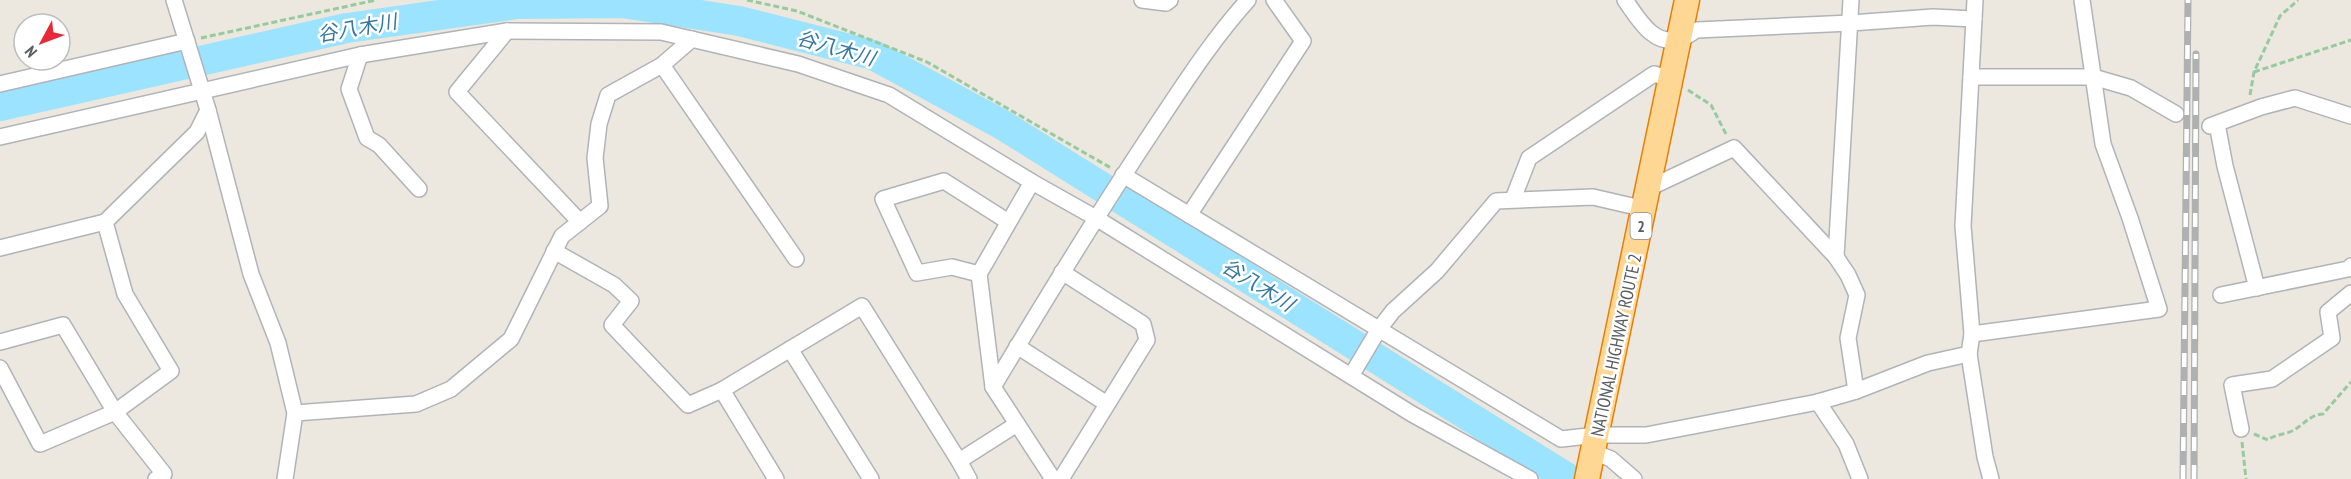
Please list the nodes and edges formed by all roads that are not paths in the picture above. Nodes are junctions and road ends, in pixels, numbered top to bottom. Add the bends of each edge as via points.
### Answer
1 (174, 0) edge
2 (1142, 0) edge
3 (1170, 0) edge
4 (1248, 0) edge
5 (1274, 0) edge
6 (1625, 0) edge
7 (1687, 0) edge
8 (1851, 0) edge
9 (1975, 0) edge
10 (2082, 0) edge
11 (1974, 19) junction
12 (1851, 23) junction
13 (507, 31) junction
14 (692, 39) junction
15 (1679, 40) junction
16 (187, 41) junction
17 (360, 55) junction
18 (662, 65) junction
19 (2093, 76) junction
20 (1971, 78) junction
21 (1671, 79) junction
22 (0, 84) edge
23 (203, 91) junction
24 (208, 110) junction
25 (2176, 114) dead end
26 (2351, 116) edge
27 (0, 137) edge
28 (1123, 175) junction
29 (1032, 182) junction
30 (419, 189) dead end
31 (1647, 198) junction
32 (1513, 199) junction
33 (1189, 215) junction
34 (1096, 218) junction
35 (1007, 221) junction
36 (105, 222) junction
37 (580, 222) junction
38 (0, 248) edge
39 (554, 251) junction
40 (1836, 257) junction
41 (796, 259) dead end
42 (2350, 270) edge
43 (1062, 272) junction
44 (979, 274) junction
45 (2257, 288) junction
46 (2351, 293) edge
47 (2221, 295) dead end
48 (1379, 329) junction
49 (1972, 334) junction
50 (0, 342) edge
51 (1017, 346) junction
52 (790, 349) junction
53 (1969, 354) junction
54 (0, 368) edge
55 (1351, 376) junction
56 (993, 387) junction
57 (722, 390) junction
58 (1856, 391) junction
59 (1818, 402) junction
60 (1107, 404) junction
61 (115, 412) junction
62 (295, 412) junction
63 (1017, 424) junction
64 (2241, 429) road end
65 (1595, 443) junction
66 (959, 461) junction
67 (156, 479) edge
68 (285, 479) edge
69 (776, 479) edge
70 (871, 479) edge
71 (969, 479) edge
72 (1053, 479) edge
73 (1061, 479) edge
74 (1530, 479) edge
75 (1587, 479) edge
76 (1634, 479) edge
77 (1860, 479) edge
78 (1991, 479) edge

1 - 16 street
2 - 3 street
4 - 28 street via 1220,31
5 - 33 street via 1303,41
6 - 15 street via 1647,30 1663,39
7 - 15 highway, NATIONAL HIGHWAY ROUTE 2 / 2
8 - 12 street
9 - 11 street
10 - 19 street
11 - 12 street via 1933,16
11 - 20 street
12 - 15 street via 1697,30
12 - 40 street
13 - 14 street via 661,32
13 - 17 street
13 - 37 street via 458,92
14 - 18 street
14 - 29 street via 798,64 889,95
15 - 21 highway, NATIONAL HIGHWAY ROUTE 2 / 2
16 - 22 street
16 - 23 street
17 - 23 street
17 - 30 street via 350,89 367,138 379,144
18 - 37 street via 608,95 595,158 600,206
18 - 41 street
19 - 20 street
19 - 25 street via 2131,88
19 - 49 street via 2103,144 2158,309
20 - 49 street via 1963,226
21 - 31 highway, NATIONAL HIGHWAY ROUTE 2 / 2
21 - 32 street via 1654,74 1529,158
23 - 24 street
23 - 27 street
24 - 36 street via 197,132
24 - 62 street via 251,274 278,343
26 - 45 street via 2295,98 2214,125
28 - 33 street
28 - 34 street
29 - 34 street
29 - 35 street
31 - 32 street
31 - 40 street via 1734,148
31 - 65 highway, NATIONAL HIGHWAY ROUTE 2 / 2
32 - 48 street via 1496,201 1437,271
33 - 48 street
34 - 43 street
34 - 55 street
35 - 44 street
35 - 44 street via 944,181 883,199 917,273 952,267
36 - 38 street
36 - 61 street via 125,294 171,371
37 - 39 street via 562,236
39 - 57 street via 614,285 632,301 612,325 688,405
39 - 62 street via 511,339 451,389 416,404
40 - 58 street via 1857,295 1848,338
42 - 45 street
43 - 51 street
43 - 60 street via 1143,324 1147,340
44 - 56 street
45 - 47 street
46 - 64 street via 2328,312 2332,338 2272,379 2232,385
48 - 55 street
48 - 65 street via 1561,439
49 - 53 street
50 - 61 street via 63,325
51 - 56 street
51 - 60 street
52 - 57 street
52 - 66 street via 862,306
52 - 70 street
53 - 58 street via 1928,363
53 - 78 street
54 - 61 street via 40,444
55 - 74 street
56 - 63 street
57 - 69 street
58 - 59 street
59 - 65 street
59 - 77 street via 1846,444
60 - 73 street
61 - 67 street via 164,474
62 - 68 street
63 - 66 street
63 - 72 street
65 - 75 highway, NATIONAL HIGHWAY ROUTE 2 / 2
65 - 76 street
66 - 71 street

